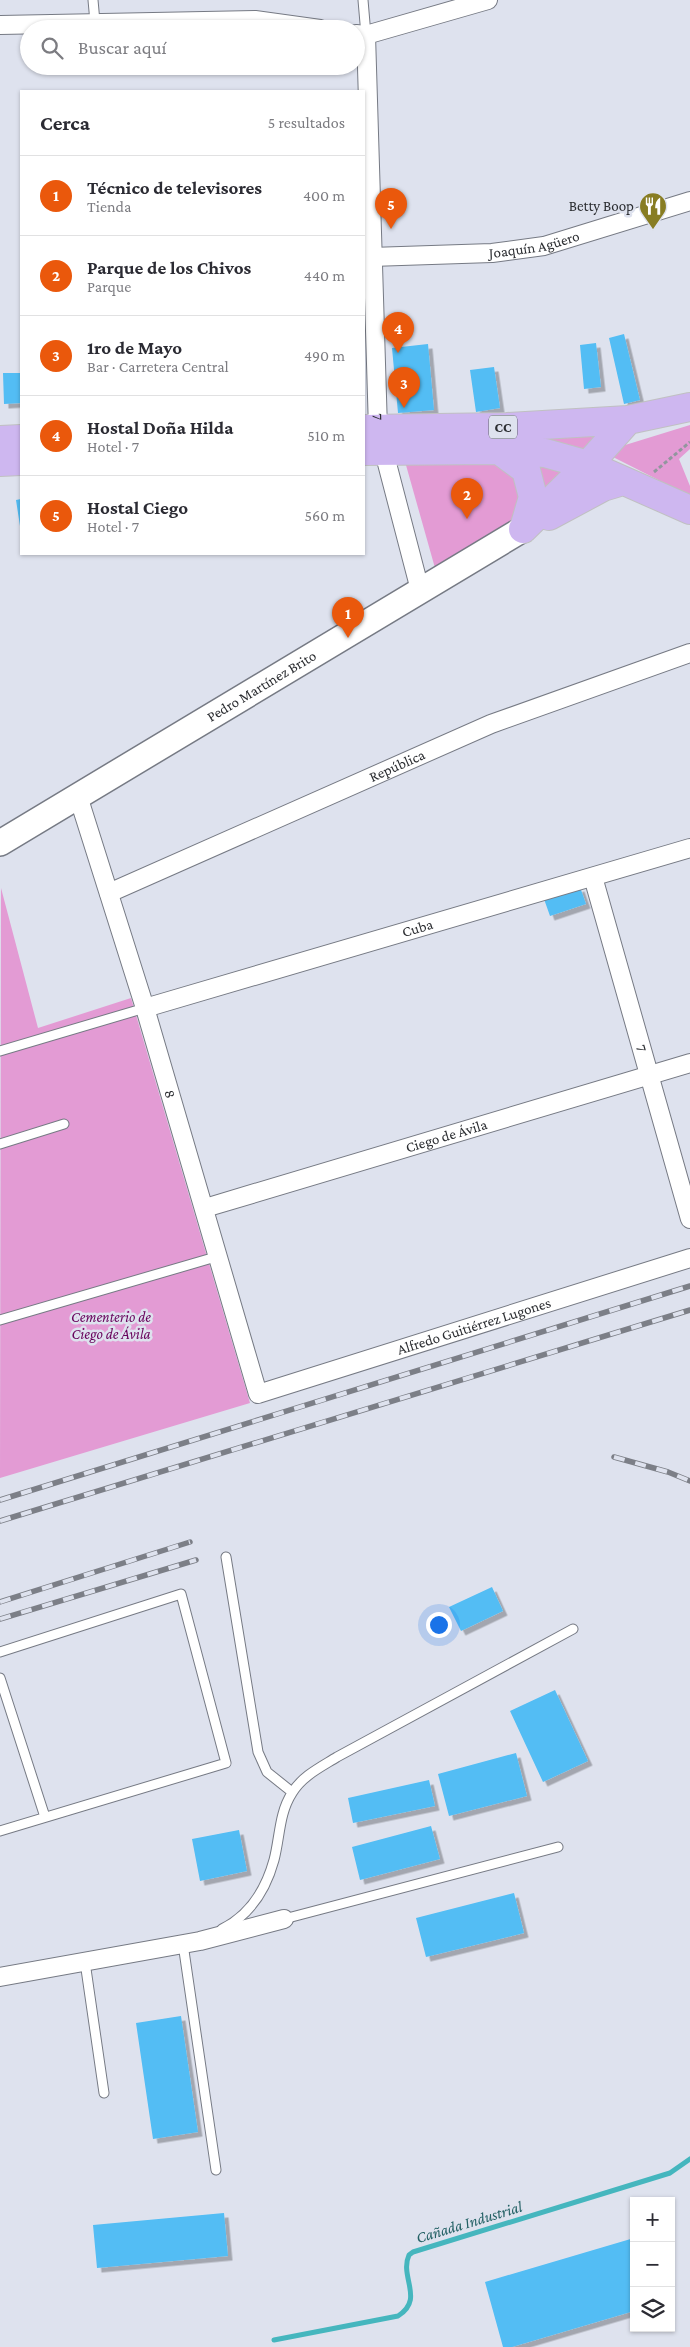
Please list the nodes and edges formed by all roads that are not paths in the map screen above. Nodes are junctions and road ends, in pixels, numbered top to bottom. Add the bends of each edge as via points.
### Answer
1 (93, 0) edge
2 (363, 0) edge
3 (488, 0) edge
4 (95, 20) edge
5 (362, 20) edge
6 (20, 24) edge
7 (0, 25) edge
8 (365, 34) edge
9 (363, 75) edge
10 (363, 90) edge
11 (365, 124) edge
12 (690, 200) edge
13 (371, 257) junction
14 (690, 407) edge
15 (628, 420) junction
16 (20, 439) edge
17 (0, 440) edge
18 (372, 440) edge
19 (499, 450) junction
20 (20, 461) edge
21 (0, 462) edge
22 (588, 465) junction
23 (630, 483) junction
24 (690, 510) edge
25 (523, 529) junction
26 (420, 590) junction
27 (690, 653) edge
28 (78, 796) junction
29 (0, 843) edge
30 (690, 848) edge
31 (593, 877) junction
32 (110, 893) junction
33 (145, 1008) junction
34 (0, 1051) edge
35 (690, 1063) edge
36 (649, 1075) junction
37 (64, 1124) dead end
38 (0, 1144) edge
39 (205, 1208) junction
40 (690, 1219) edge
41 (219, 1256) junction
42 (690, 1258) edge
43 (0, 1320) edge
44 (258, 1394) joint
45 (226, 1557) dead end
46 (573, 1629) dead end
47 (0, 1652) edge
48 (0, 1678) edge
49 (292, 1792) junction
50 (45, 1817) junction
51 (0, 1831) edge
52 (558, 1848) dead end
53 (284, 1919) joint
54 (192, 1942) junction
55 (85, 1962) junction
56 (0, 1977) edge
57 (104, 2092) dead end
58 (216, 2170) dead end

1 - 4 lane
2 - 5 lane, 7
3 - 8 street
6 - 7 street
9 - 10 street, 7
11 - 13 street, 7
12 - 13 street, Joaquín Agüero via 544,246 492,253
13 - 18 street, 7
14 - 15 main road, CC
15 - 18 main road, CC
15 - 22 main road
16 - 17 main road
18 - 19 main road, CC
18 - 26 street, 7
19 - 22 main road, CC via 545,453
19 - 25 main road via 526,470 533,497
20 - 21 main road
22 - 23 main road, CC
22 - 25 main road
23 - 24 main road, CC
23 - 25 main road via 603,487
25 - 26 street, Pedro Martínez Brito
26 - 28 street, Pedro Martínez Brito
27 - 32 street, República via 491,724
28 - 29 street, Pedro Martínez Brito
28 - 32 street, 8
30 - 31 street, Cuba
31 - 33 street, Cuba
31 - 36 street, 7
32 - 33 street, 8
33 - 34 lane
33 - 39 street, 8
35 - 36 street, Ciego de Ávila
36 - 39 street, Ciego de Ávila
36 - 40 street, 7
37 - 38 lane
39 - 41 street, 8
41 - 43 lane
41 - 44 street, 8
42 - 44 street, Alfredo Guitiérrez Lugones
45 - 49 lane via 258,1752 267,1772
46 - 49 lane via 337,1757 306,1776
47 - 50 lane via 181,1594 226,1763
48 - 50 lane
49 - 54 lane via 283,1812 274,1860 260,1895 244,1915
50 - 51 lane
52 - 53 lane
53 - 54 street
54 - 55 street
54 - 58 lane
55 - 56 street
55 - 57 lane

